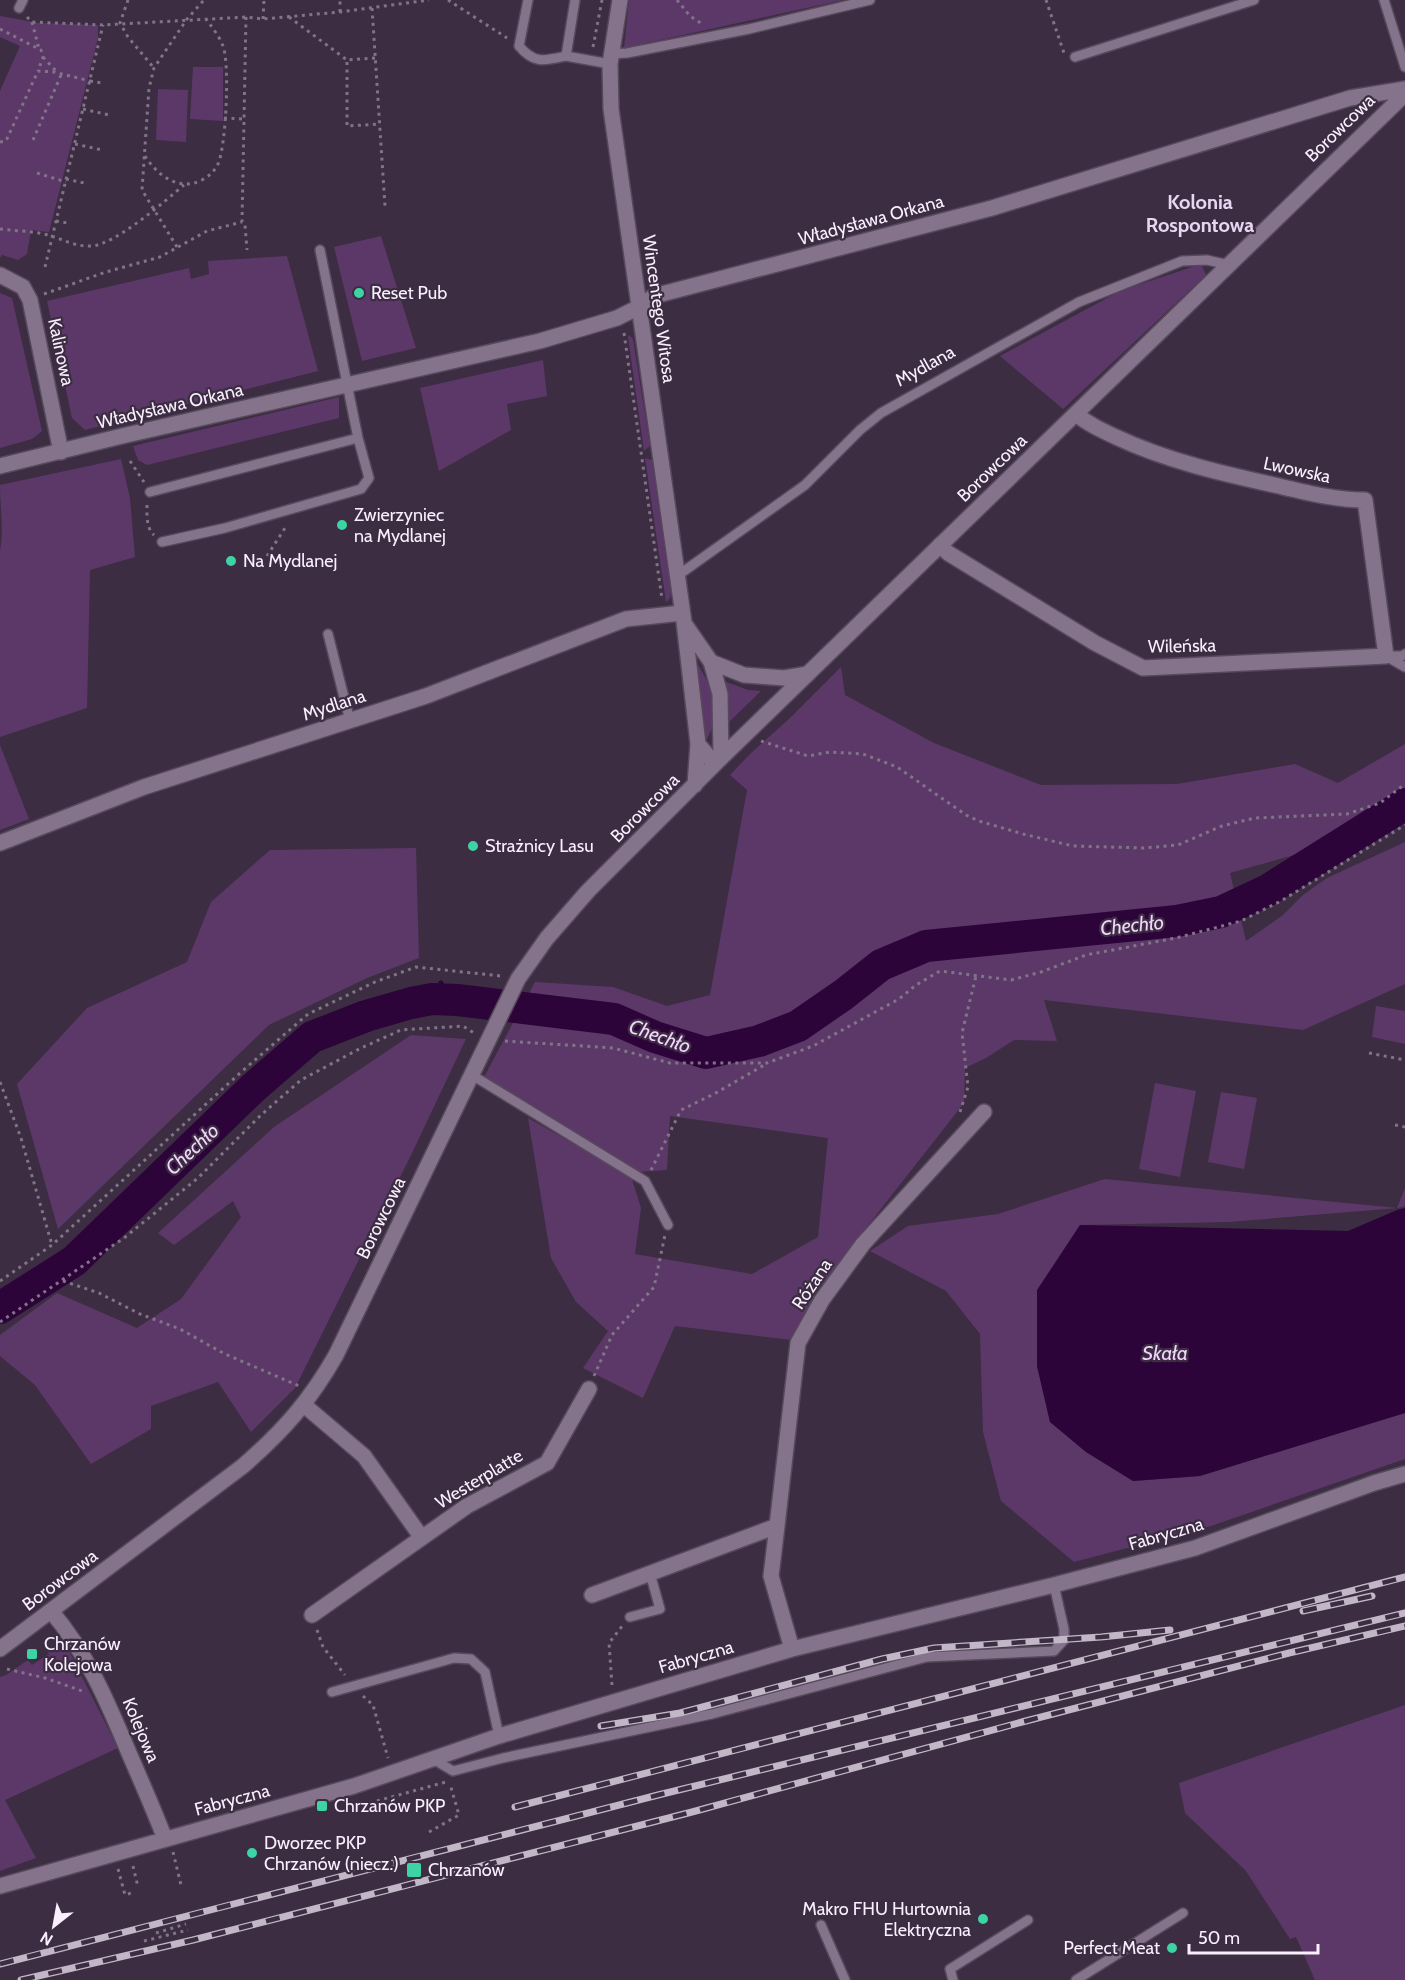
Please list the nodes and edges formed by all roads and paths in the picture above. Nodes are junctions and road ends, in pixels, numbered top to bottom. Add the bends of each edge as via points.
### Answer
1 (128, 0) edge
2 (204, 0) edge
3 (264, 0) edge
4 (340, 0) edge
5 (429, 0) edge
6 (448, 0) edge
7 (528, 0) edge
8 (575, 0) edge
9 (620, 0) edge
10 (677, 0) edge
11 (870, 0) edge
12 (1046, 0) edge
13 (1254, 0) edge
14 (1384, 0) edge
15 (403, 2) edge
16 (21, 4) edge
17 (372, 8) junction
18 (340, 12) junction
19 (246, 16) junction
20 (289, 17) junction
21 (187, 19) junction
22 (206, 19) junction
23 (263, 19) junction
24 (32, 22) junction
25 (120, 22) junction
26 (103, 25) junction
27 (0, 29) edge
28 (718, 35) junction
29 (519, 46) junction
30 (39, 49) junction
31 (566, 56) junction
32 (43, 57) junction
33 (1075, 57) joint
34 (376, 58) junction
35 (611, 59) junction
36 (347, 60) junction
37 (1405, 67) edge
38 (153, 68) junction
39 (38, 71) junction
40 (59, 74) junction
41 (90, 81) junction
42 (102, 83) dead end
43 (1405, 89) edge
44 (1405, 94) edge
45 (83, 109) junction
46 (109, 114) dead end
47 (224, 118) junction
48 (244, 119) junction
49 (380, 124) junction
50 (33, 140) dead end
51 (0, 142) edge
52 (75, 144) junction
53 (102, 150) dead end
54 (145, 156) junction
55 (37, 173) dead end
56 (66, 180) junction
57 (84, 183) dead end
58 (184, 185) junction
59 (385, 206) dead end
60 (154, 210) junction
61 (56, 221) junction
62 (242, 222) junction
63 (67, 223) dead end
64 (0, 229) edge
65 (52, 236) junction
66 (177, 246) junction
67 (248, 250) dead end
68 (320, 250) dead end
69 (1228, 264) junction
70 (45, 267) dead end
71 (0, 275) edge
72 (42, 295) dead end
73 (639, 307) junction
74 (348, 385) junction
75 (1076, 414) junction
76 (358, 438) junction
77 (61, 452) junction
78 (130, 461) dead end
79 (0, 466) edge
80 (150, 492) junction
81 (285, 528) dead end
82 (162, 542) joint
83 (940, 545) junction
84 (267, 556) dead end
85 (677, 576) junction
86 (683, 618) junction
87 (328, 634) dead end
88 (1405, 654) edge
89 (1386, 656) junction
90 (711, 662) junction
91 (1405, 667) edge
92 (808, 674) junction
93 (350, 721) junction
94 (756, 740) dead end
95 (698, 744) junction
96 (718, 761) junction
97 (1405, 784) edge
98 (695, 785) junction
99 (1405, 825) edge
100 (0, 843) edge
101 (976, 976) junction
102 (518, 979) junction
103 (494, 1040) junction
104 (1369, 1053) dead end
105 (1405, 1060) edge
106 (767, 1063) junction
107 (472, 1075) junction
108 (0, 1082) edge
109 (968, 1087) dead end
110 (984, 1112) dead end
111 (1395, 1125) dead end
112 (1405, 1127) edge
113 (645, 1181) junction
114 (668, 1225) joint
115 (52, 1245) junction
116 (0, 1281) edge
117 (63, 1281) junction
118 (0, 1322) edge
119 (589, 1389) joint
120 (314, 1392) junction
121 (304, 1405) junction
122 (1405, 1474) edge
123 (777, 1526) junction
124 (422, 1538) junction
125 (650, 1573) junction
126 (1054, 1585) junction
127 (592, 1595) dead end
128 (51, 1611) junction
129 (312, 1615) dead end
130 (630, 1617) joint
131 (323, 1647) dead end
132 (0, 1648) edge
133 (792, 1650) junction
134 (7, 1669) dead end
135 (353, 1686) junction
136 (332, 1692) dead end
137 (612, 1694) dead end
138 (107, 1700) junction
139 (499, 1736) junction
140 (434, 1759) junction
141 (390, 1764) dead end
142 (332, 1808) dead end
143 (429, 1832) dead end
144 (165, 1839) junction
145 (182, 1850) dead end
146 (181, 1885) dead end
147 (0, 1886) edge
148 (138, 1887) dead end
149 (131, 1893) dead end
150 (1183, 1912) dead end
151 (1028, 1920) dead end
152 (186, 1924) dead end
153 (821, 1925) dead end
154 (188, 1930) dead end
155 (156, 1933) dead end
156 (144, 1941) dead end
157 (845, 1980) edge
158 (953, 1980) edge
159 (1076, 1980) edge

1 - 25 path
2 - 21 path
3 - 23 path
4 - 18 path
5 - 15 path
6 - 29 path
7 - 29 lane
8 - 31 lane
9 - 35 street, Wincentego Witosa
10 - 28 path via 690,16
11 - 28 lane
12 - 33 path via 1064,56
13 - 33 lane
14 - 37 lane
15 - 17 path
16 - 24 path
17 - 18 path
17 - 34 path
18 - 20 path
19 - 22 path
19 - 23 path
19 - 48 path
20 - 23 path
20 - 36 path
21 - 22 path
21 - 25 path
21 - 38 path
22 - 47 path via 223,46 226,62
24 - 26 path
24 - 30 path
25 - 26 path
25 - 38 path
26 - 41 path
27 - 30 path
28 - 35 lane
29 - 31 lane via 527,55 543,61
30 - 32 path
31 - 35 lane
32 - 39 path
32 - 40 path
34 - 36 path
34 - 49 path
35 - 73 street, Wincentego Witosa via 610,109
36 - 49 path via 346,126
38 - 54 path
39 - 40 path
39 - 51 path via 6,141
40 - 41 path
40 - 50 path
41 - 42 path
41 - 45 path
43 - 73 street, Władysława Orkana via 1350,98 992,208 654,296
44 - 69 street, Borowcowa
45 - 46 path
45 - 52 path
47 - 48 path
47 - 58 path via 217,165 210,176
48 - 62 path
49 - 59 path
52 - 53 path
52 - 56 path
54 - 58 path via 163,176
54 - 60 path via 142,190
55 - 56 path
56 - 57 path
56 - 61 path
58 - 60 path
60 - 65 path via 104,243 93,246 76,245
60 - 66 path
61 - 63 path
61 - 65 path
62 - 66 path via 207,231
62 - 67 path
64 - 65 path
65 - 70 path
66 - 72 path via 160,257
68 - 74 lane
69 - 75 street, Borowcowa
69 - 85 lane, Mydlana via 1182,261 1079,302 964,366 881,413 846,442 805,485
71 - 77 street, Kalinowa via 23,287 30,300
73 - 74 street, Władysława Orkana via 611,320 540,341
73 - 85 street, Wincentego Witosa
74 - 76 lane
74 - 77 street, Władysława Orkana
75 - 83 street, Borowcowa
75 - 89 street, Lwowska via 1133,445 1172,459 1341,500 1365,500
76 - 80 lane
76 - 82 lane via 369,478 361,489
77 - 79 street, Władysława Orkana
78 - 80 path
80 - 82 path via 150,531
81 - 84 path
83 - 89 street, Wileńska via 1095,643 1143,668
83 - 92 street, Borowcowa
85 - 86 street, Wincentego Witosa
86 - 90 street, Wincentego Witosa
86 - 93 street, Mydlana via 626,619
86 - 95 street, Wincentego Witosa
87 - 93 lane
88 - 89 lane
89 - 91 lane
90 - 92 street via 744,675 784,678
90 - 96 street, Wincentego Witosa via 720,694
92 - 96 street, Borowcowa
93 - 100 street, Mydlana via 144,787
94 - 97 path via 807,756 830,752 863,754 897,767 979,821 1073,846 1178,845 1222,826 1255,818 1347,814 1380,803
95 - 96 street
95 - 98 street, Wincentego Witosa
96 - 98 street, Borowcowa
98 - 102 street, Borowcowa via 588,891
99 - 101 path via 1241,921 1086,955 1011,980
101 - 106 path via 940,970 899,999 813,1046
101 - 109 path via 962,1033
102 - 103 street, Borowcowa via 496,1021
102 - 115 path via 417,967 308,1014
103 - 106 path via 613,1048 670,1063
103 - 107 street, Borowcowa
103 - 117 path via 463,1026 400,1030 301,1080 198,1178
104 - 105 path
106 - 113 path via 681,1110
107 - 113 lane
107 - 120 street, Borowcowa via 336,1355
108 - 115 path
110 - 123 street, Różana via 863,1244 822,1300 798,1342
111 - 112 path
113 - 114 lane
114 - 119 path via 654,1287 612,1335
115 - 116 path
117 - 118 path
117 - 120 path via 99,1293
119 - 124 street, Westerplatte via 547,1463 467,1506
120 - 121 street, Borowcowa
121 - 124 street via 364,1456
121 - 128 street, Borowcowa via 243,1466
122 - 126 street, Fabryczna via 1195,1548
123 - 125 street
123 - 133 street, Różana via 771,1576
124 - 129 street, Westerplatte
125 - 127 street
125 - 130 lane via 660,1609
126 - 133 street, Fabryczna
126 - 140 lane via 1064,1629 1064,1640 1054,1651 927,1658 712,1714 453,1771
128 - 132 street, Borowcowa
128 - 138 street, Kolejowa via 78,1646
130 - 137 path via 609,1643
131 - 135 path
133 - 139 street, Fabryczna
134 - 138 path
135 - 136 lane
135 - 139 lane via 454,1658 471,1659 485,1672
135 - 141 path via 373,1705
138 - 144 street, Kolejowa
139 - 140 street, Fabryczna
140 - 144 street, Fabryczna via 334,1792
142 - 143 path via 340,1811 449,1781 459,1815
144 - 147 street, Fabryczna
145 - 146 path via 173,1852
148 - 149 path via 133,1867 118,1869 125,1895
150 - 159 lane
151 - 158 lane via 950,1969
152 - 155 path
153 - 157 lane
154 - 156 path

